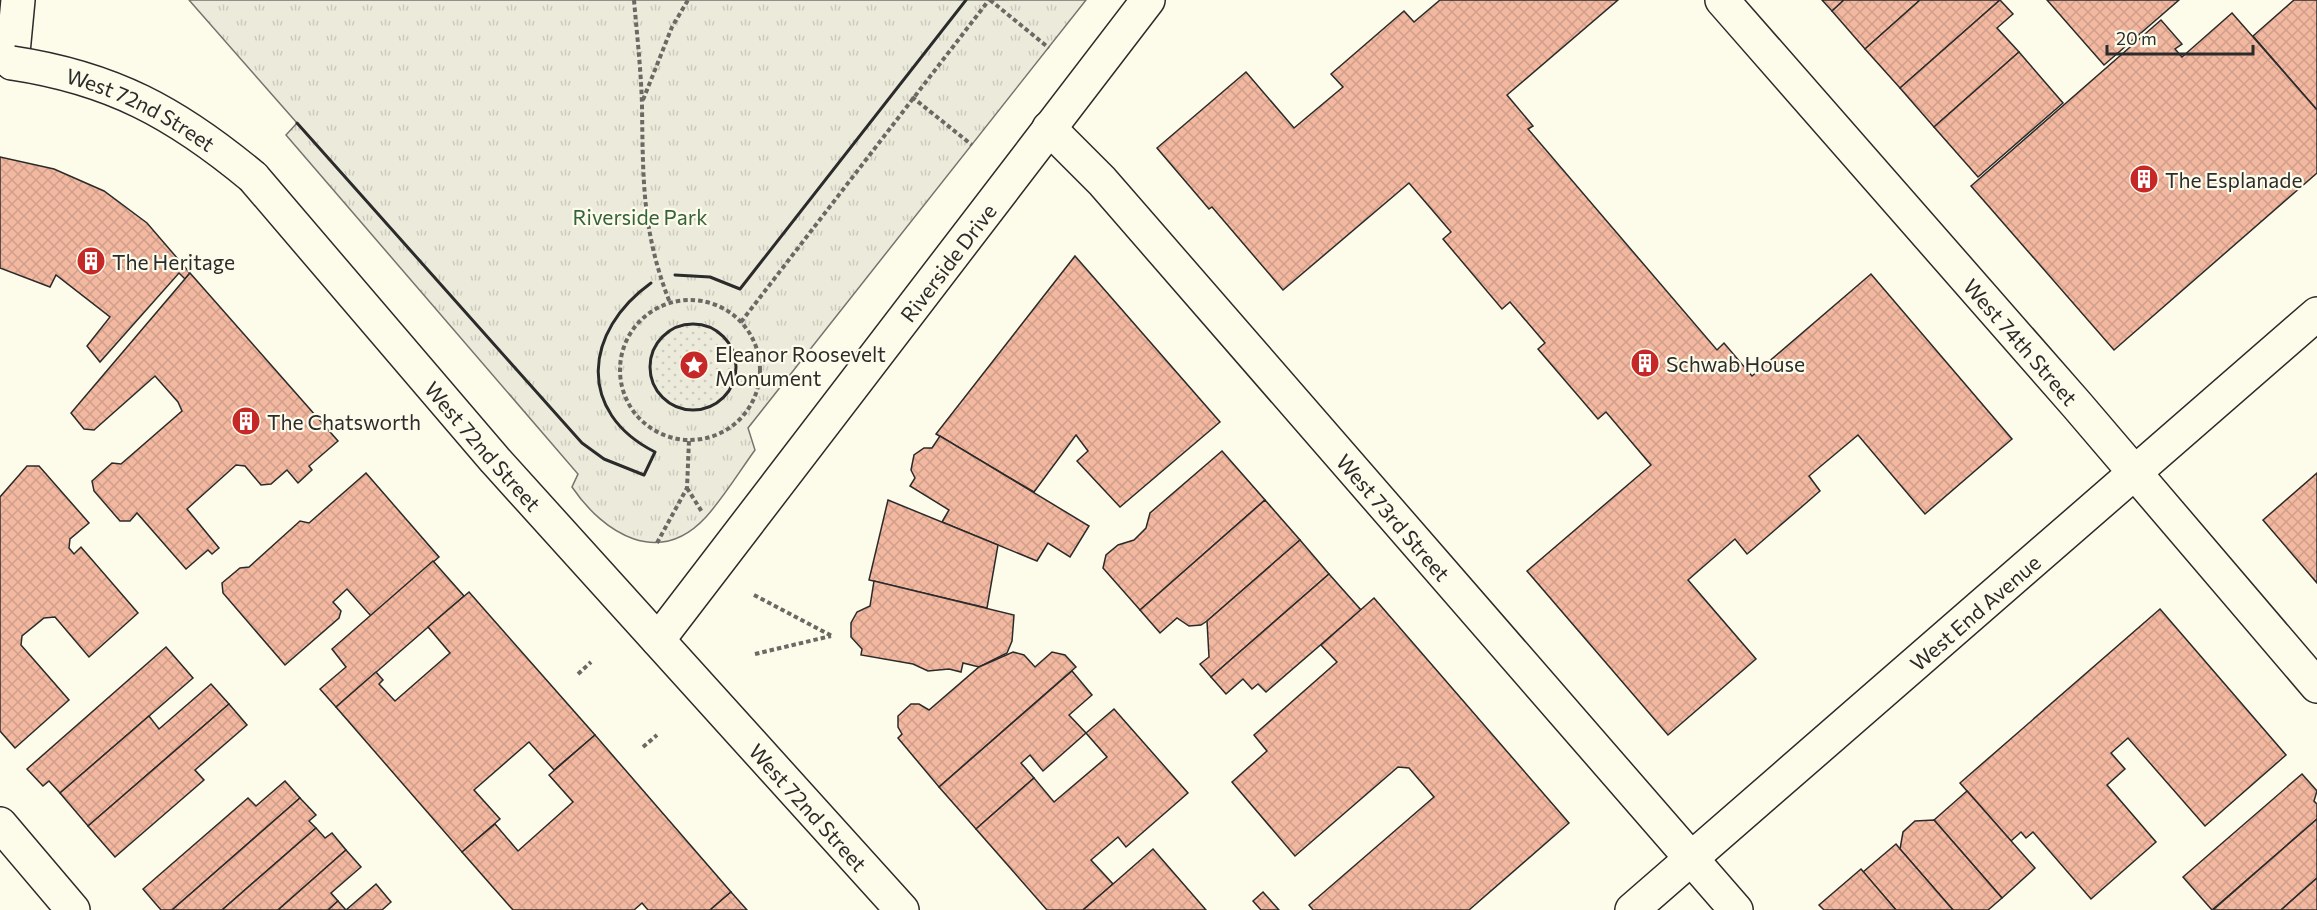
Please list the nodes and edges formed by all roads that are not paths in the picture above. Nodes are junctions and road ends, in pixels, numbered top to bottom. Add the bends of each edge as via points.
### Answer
1 (18, 0) edge
2 (1148, 0) edge
3 (1722, 0) edge
4 (6, 63) edge
5 (1049, 128) junction
6 (2317, 314) edge
7 (2133, 473) junction
8 (658, 640) junction
9 (2317, 686) edge
10 (0, 824) edge
11 (1691, 858) junction
12 (74, 910) edge
13 (902, 910) edge
14 (1632, 910) edge
15 (1736, 910) edge

1 - 4 main road
2 - 5 main road, Riverside Drive
3 - 7 main road, West 74th Street
4 - 8 main road, West 72nd Street, bridge via 72,75 154,107 187,125 253,177 495,460
5 - 8 main road, Riverside Drive
5 - 11 main road, West 73rd Street via 1102,181
6 - 7 main road, West End Avenue
7 - 9 main road, West 74th Street
7 - 11 main road, West End Avenue
8 - 13 main road, West 72nd Street
10 - 12 main road
11 - 14 main road, West End Avenue
11 - 15 main road, West 73rd Street

